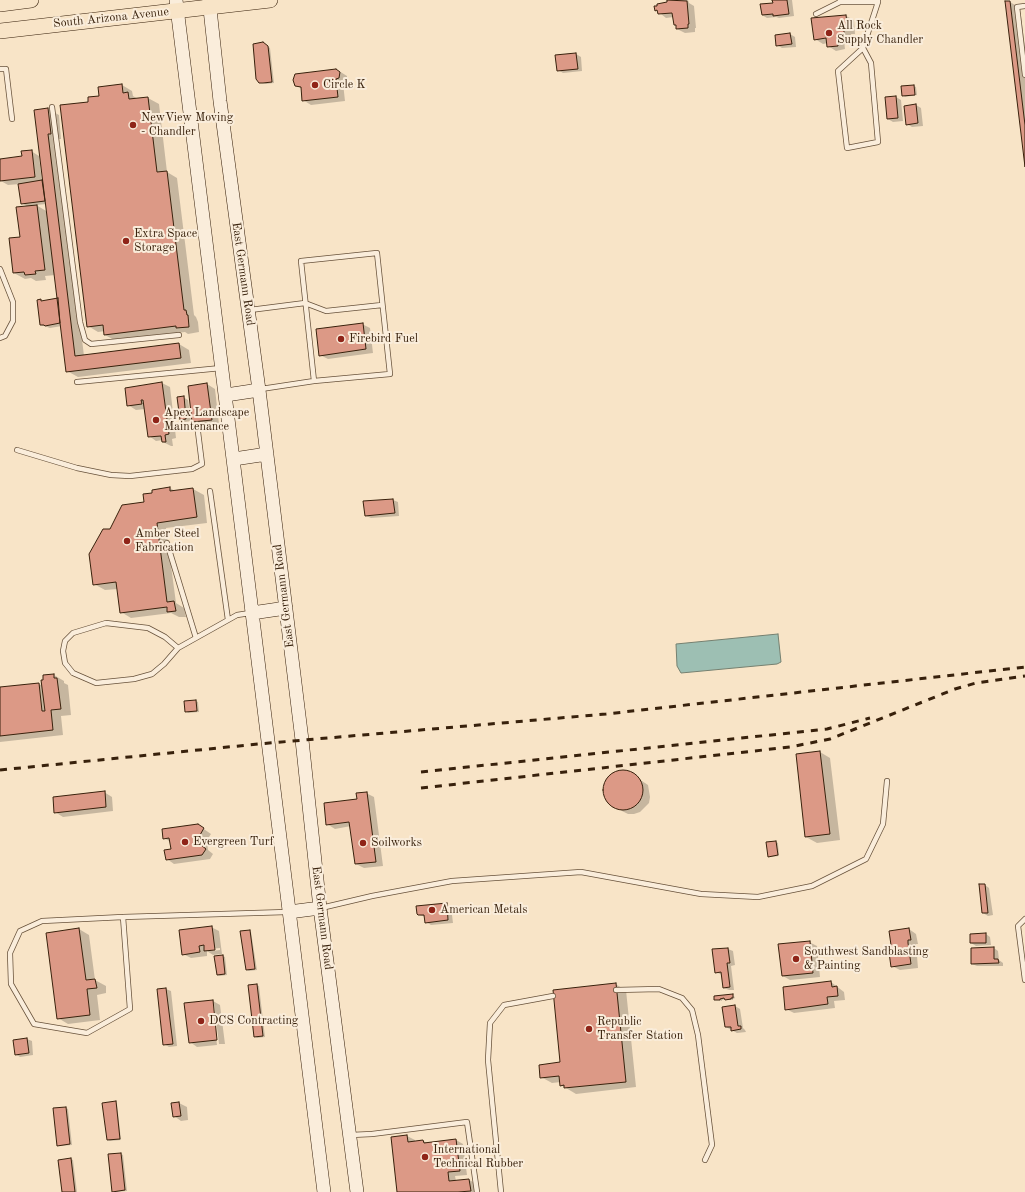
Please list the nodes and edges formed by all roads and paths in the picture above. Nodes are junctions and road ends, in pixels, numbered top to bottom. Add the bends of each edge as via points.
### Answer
1 (31, 0) edge
2 (270, 0) edge
3 (840, 1) edge
4 (878, 1) edge
5 (209, 3) edge
6 (0, 4) edge
7 (177, 5) edge
8 (1025, 6) edge
9 (816, 14) dead end
10 (0, 31) edge
11 (863, 48) junction
12 (0, 69) edge
13 (1025, 75) edge
14 (52, 107) dead end
15 (12, 119) dead end
16 (0, 269) edge
17 (305, 303) junction
18 (382, 305) junction
19 (248, 310) junction
20 (179, 335) dead end
21 (0, 338) edge
22 (223, 368) junction
23 (314, 381) junction
24 (77, 382) dead end
25 (259, 390) junction
26 (226, 395) junction
27 (197, 424) dead end
28 (17, 450) dead end
29 (267, 454) junction
30 (234, 459) junction
31 (210, 491) dead end
32 (167, 543) dead end
33 (286, 608) junction
34 (252, 613) junction
35 (228, 620) junction
36 (196, 638) junction
37 (178, 648) junction
38 (887, 781) dead end
39 (320, 908) junction
40 (289, 912) junction
41 (123, 917) junction
42 (1025, 919) edge
43 (1025, 980) edge
44 (616, 990) dead end
45 (553, 996) dead end
46 (350, 1135) junction
47 (704, 1160) dead end
48 (324, 1192) edge
49 (357, 1192) edge
50 (477, 1192) edge
51 (501, 1192) edge

1 - 6 main road
2 - 5 main road, South Arizona Avenue
3 - 4 lane
3 - 9 lane
4 - 11 lane
5 - 7 main road, South Arizona Avenue
5 - 19 main road, East Germann Road
7 - 10 main road, South Arizona Avenue
7 - 22 main road
8 - 13 lane via 1017,6
11 - 11 lane via 871,63 878,142 847,148 838,71
12 - 15 lane via 6,69
14 - 20 lane via 80,322 85,340 91,344
16 - 21 lane via 13,302 13,321 5,336
17 - 18 lane via 326,311
17 - 18 lane via 301,261 376,253
17 - 19 lane
17 - 23 lane
18 - 23 lane via 390,374
19 - 25 main road, East Germann Road
22 - 24 lane
22 - 26 main road
23 - 25 lane
25 - 26 main road
25 - 29 main road, East Germann Road
26 - 30 main road
27 - 28 lane via 202,464 192,469 130,476 111,475
29 - 30 main road
29 - 33 main road, East Germann Road
30 - 34 main road
31 - 35 lane
32 - 36 lane
33 - 34 main road
33 - 39 main road, East Germann Road
34 - 35 lane via 237,615
34 - 40 main road
35 - 36 lane
36 - 37 lane
37 - 37 lane via 152,674 134,679 96,683 73,673 65,663 63,651 65,642 73,634 106,623 148,628
38 - 39 lane via 883,824 866,859 812,886 758,897 700,894 581,872 452,881
39 - 40 main road
39 - 46 main road, East Germann Road
40 - 41 lane
40 - 48 main road
41 - 41 lane via 42,921 20,931 10,953 11,984 34,1024 87,1033 130,1009
42 - 43 lane via 1018,926
44 - 47 lane via 659,988 682,998 692,1010 698,1035 712,1145
45 - 51 lane via 504,1005 490,1023 488,1060
46 - 49 main road, East Germann Road
46 - 50 lane via 467,1122

